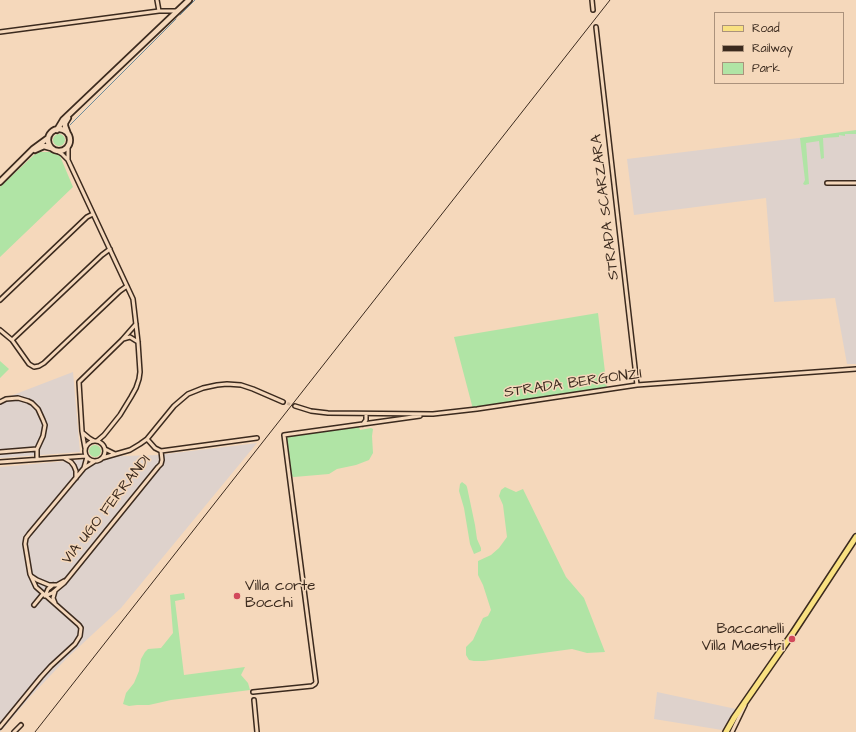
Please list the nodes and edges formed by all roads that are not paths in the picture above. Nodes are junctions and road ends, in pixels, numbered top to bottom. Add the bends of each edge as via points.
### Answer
1 (157, 0) edge
2 (189, 0) edge
3 (592, 0) edge
4 (593, 10) dead end
5 (159, 11) junction
6 (179, 11) junction
7 (596, 27) dead end
8 (0, 32) edge
9 (75, 109) junction
10 (57, 130) junction
11 (68, 134) junction
12 (48, 138) junction
13 (68, 146) junction
14 (54, 150) junction
15 (29, 154) junction
16 (68, 160) junction
17 (0, 182) edge
18 (827, 183) dead end
19 (856, 183) edge
20 (93, 214) junction
21 (110, 250) junction
22 (127, 286) junction
23 (0, 300) edge
24 (136, 324) junction
25 (0, 330) edge
26 (12, 340) junction
27 (122, 340) junction
28 (138, 342) junction
29 (856, 369) edge
30 (637, 385) junction
31 (0, 402) edge
32 (283, 402) tunnel mouth
33 (295, 406) tunnel mouth
34 (366, 414) junction
35 (433, 414) junction
36 (363, 424) junction
37 (82, 431) junction
38 (104, 435) junction
39 (257, 438) dead end
40 (147, 439) junction
41 (96, 441) junction
42 (104, 448) junction
43 (37, 449) junction
44 (85, 449) junction
45 (161, 451) junction
46 (0, 452) edge
47 (115, 454) junction
48 (78, 457) junction
49 (87, 457) junction
50 (64, 458) junction
51 (102, 458) junction
52 (37, 459) junction
53 (95, 461) junction
54 (0, 462) edge
55 (84, 468) junction
56 (76, 478) junction
57 (856, 537) edge
58 (30, 574) junction
59 (65, 581) junction
60 (54, 585) junction
61 (54, 591) junction
62 (44, 595) junction
63 (56, 604) junction
64 (34, 605) dead end
65 (252, 692) dead end
66 (749, 696) junction
67 (254, 700) dead end
68 (21, 725) dead end
69 (0, 727) edge
70 (14, 732) edge
71 (257, 732) edge
72 (726, 732) edge
73 (732, 732) edge

1 - 5 street
2 - 6 street
3 - 4 street
5 - 6 street
5 - 8 street
6 - 9 street
7 - 30 street, STRADA SCARZARA
9 - 10 street
9 - 11 street via 65,123
10 - 11 street via 63,130
10 - 12 street via 51,132
11 - 13 street
12 - 14 street
12 - 15 street
13 - 14 street via 63,150
13 - 16 street
14 - 15 street via 41,147
14 - 16 street
15 - 17 street
16 - 20 street
18 - 19 street
20 - 21 street
20 - 23 street
21 - 22 street
21 - 26 street
22 - 24 street via 133,299
22 - 26 street via 41,365 34,367 29,364
24 - 27 street
24 - 28 street
25 - 26 street
27 - 28 street via 130,337
27 - 37 street via 79,382
28 - 38 street via 139,379 120,415
29 - 30 street, STRADA BERGONZI
30 - 35 street, STRADA BERGONZI
31 - 43 street via 18,398 32,403 38,409 44,426
32 - 40 street via 241,385 222,384 203,388 188,394 174,406
33 - 34 street, STRADA BERGONZI via 319,412
34 - 35 street, STRADA BERGONZI
34 - 36 street
35 - 36 street
36 - 65 street via 284,435 316,684
37 - 41 street
37 - 44 street
38 - 41 street
38 - 42 street
39 - 45 street
40 - 45 street
40 - 47 street via 130,450
41 - 42 street
41 - 44 street via 88,444
42 - 47 street
42 - 51 street
43 - 46 street
43 - 52 street
44 - 48 street
44 - 49 street
45 - 59 street, VIA UGO FERRANDI via 161,464
47 - 51 street
48 - 49 street
48 - 50 street
49 - 53 street
49 - 55 street
50 - 52 street
50 - 56 street via 74,466
51 - 53 street
52 - 54 street
53 - 55 street
55 - 56 street
56 - 58 street via 26,538 25,548
57 - 66 main road
58 - 60 street via 42,583
58 - 62 street via 36,587
59 - 60 street
59 - 61 street, VIA UGO FERRANDI
60 - 62 street
61 - 62 street, VIA UGO FERRANDI
61 - 63 street via 53,598
62 - 63 street
62 - 64 street
63 - 69 street via 79,625 80,636 41,677
66 - 72 main road
66 - 73 street
67 - 71 street
68 - 70 street

